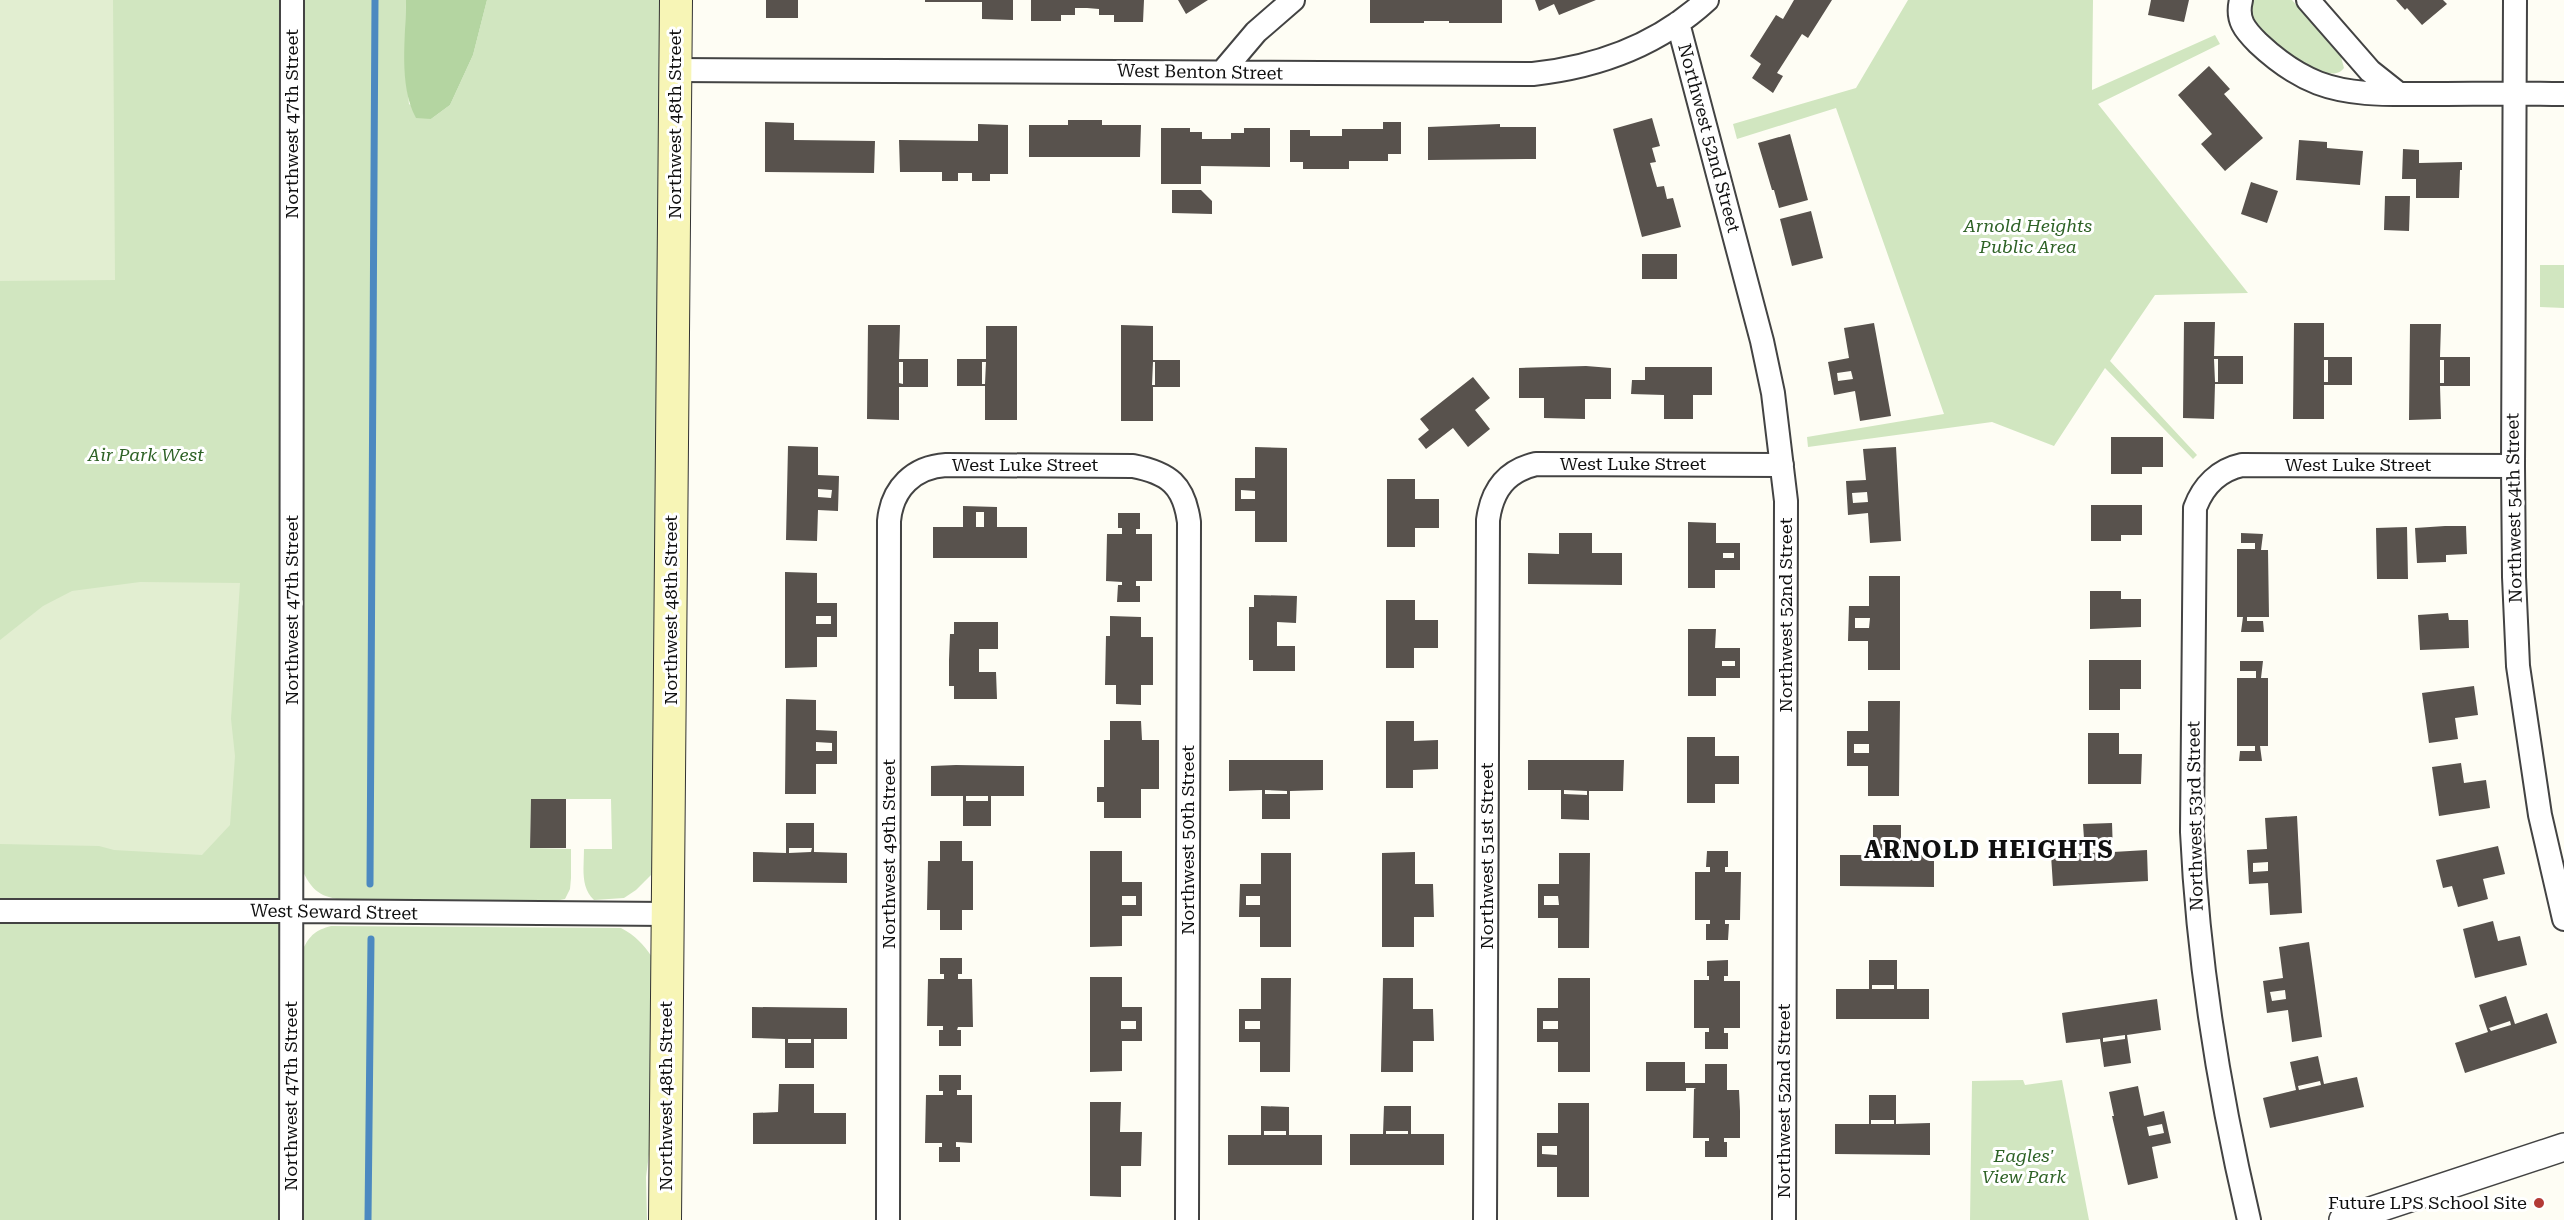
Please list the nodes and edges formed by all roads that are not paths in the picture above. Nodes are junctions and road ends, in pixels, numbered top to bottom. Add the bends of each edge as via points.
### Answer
1 (292, 0) edge
2 (676, 0) edge
3 (1293, 0) edge
4 (1707, 0) edge
5 (2241, 0) edge
6 (2308, 0) edge
7 (2515, 0) edge
8 (1678, 23) junction
9 (675, 69) junction
10 (1223, 71) junction
11 (2398, 94) junction
12 (2515, 94) junction
13 (2564, 94) edge
14 (1782, 465) junction
15 (2512, 466) junction
16 (1158, 471) joint
17 (2209, 483) joint
18 (899, 489) joint
19 (1496, 492) joint
20 (291, 910) junction
21 (0, 912) edge
22 (668, 914) junction
23 (2564, 919) edge
24 (2564, 1147) edge
25 (291, 1220) edge
26 (666, 1220) edge
27 (888, 1220) edge
28 (1187, 1220) edge
29 (1485, 1220) edge
30 (1784, 1220) edge
31 (2249, 1220) edge
32 (2343, 1220) edge

1 - 20 street, Northwest 47th Street
2 - 9 main road, Northwest 48th Street
3 - 10 street via 1256,32
4 - 8 street, West Benton Street
5 - 11 street via 2241,23 2271,55 2294,72 2339,89
6 - 11 street via 2370,71
7 - 12 street
8 - 10 street, West Benton Street via 1606,59 1542,73
8 - 14 street, Northwest 52nd Street via 1762,341
9 - 10 street, West Benton Street
9 - 22 main road, Northwest 48th Street
11 - 12 street
12 - 13 street
12 - 15 street, Northwest 54th Street
14 - 19 street, West Luke Street via 1536,464 1517,470
14 - 30 street, Northwest 52nd Street via 1787,538
15 - 17 street, West Luke Street via 2251,465 2234,467
15 - 23 street, Northwest 54th Street via 2518,666 2541,815
16 - 18 street, West Luke Street via 1133,466 946,465 919,471
16 - 28 street, Northwest 50th Street via 1181,492 1189,522
17 - 31 street, Northwest 53rd Street via 2199,496 2193,522 2194,872 2217,1071
18 - 27 street, Northwest 49th Street via 890,511
19 - 29 street, Northwest 51st Street via 1488,520
20 - 21 street, West Seward Street
20 - 22 street, West Seward Street
20 - 25 street, Northwest 47th Street
22 - 26 main road, Northwest 48th Street
24 - 32 street

